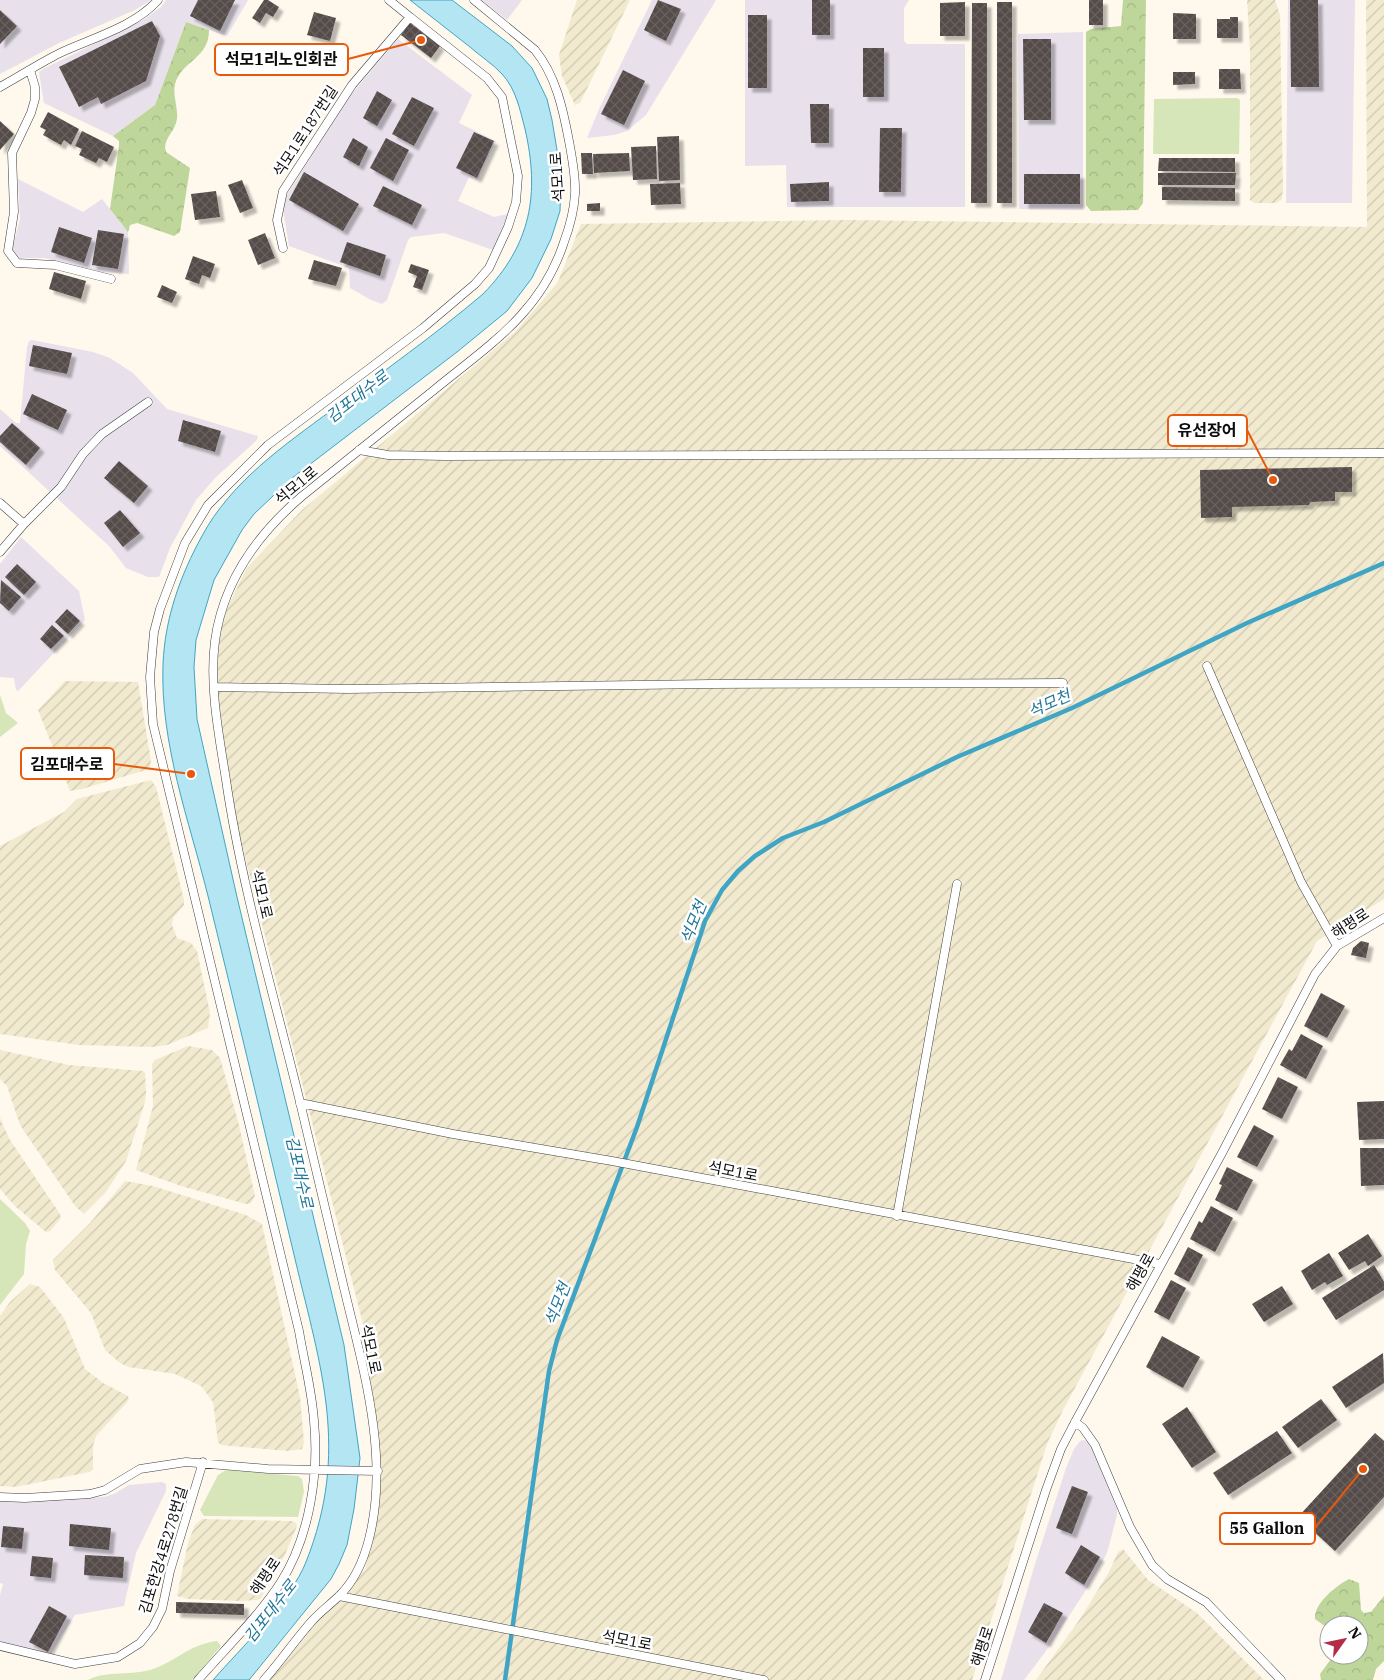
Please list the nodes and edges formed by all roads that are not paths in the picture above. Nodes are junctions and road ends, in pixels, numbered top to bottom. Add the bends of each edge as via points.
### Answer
1 (158, 0) edge
2 (390, 0) edge
3 (474, 0) edge
4 (410, 17) junction
5 (30, 70) junction
6 (0, 87) edge
7 (283, 248) dead end
8 (111, 279) dead end
9 (148, 402) dead end
10 (359, 450) junction
11 (1384, 452) edge
12 (0, 502) edge
13 (24, 524) junction
14 (0, 552) edge
15 (1207, 666) dead end
16 (1063, 683) dead end
17 (214, 687) junction
18 (957, 884) dead end
19 (1384, 918) edge
20 (1337, 946) junction
21 (300, 1103) junction
22 (897, 1216) junction
23 (1160, 1264) junction
24 (1075, 1422) junction
25 (203, 1462) junction
26 (316, 1468) junction
27 (378, 1471) junction
28 (0, 1497) edge
29 (339, 1596) junction
30 (0, 1646) edge
31 (198, 1680) edge
32 (264, 1680) edge
33 (764, 1680) edge
34 (986, 1680) edge
35 (1281, 1680) edge

1 - 5 lane via 138,17
2 - 4 lane
3 - 10 lane, 석모1로 via 534,50 552,78 562,106 573,168 575,193 571,218 551,277 527,311 488,347
4 - 7 lane, 석모1로187번길 via 352,84 283,191 277,220
4 - 26 lane, 해평로 via 486,78 502,97 518,176 516,202 508,227 489,268 475,284 423,328 268,445 208,505 185,543 166,588 154,632 150,677 153,724 162,769 202,922 299,1331 314,1420
5 - 6 lane
5 - 8 lane via 35,99 12,153 14,220 8,251 17,263 55,265
9 - 13 lane via 102,434 83,454 61,487
10 - 11 lane via 388,455 435,456
10 - 17 lane, 석모1로 via 278,518 239,569 227,595 215,638
12 - 13 lane
13 - 14 lane
15 - 20 lane via 1301,882
16 - 17 lane via 348,689
17 - 21 lane, 석모1로 via 231,814 246,887
18 - 22 lane
19 - 20 lane, 해평로
20 - 23 lane, 해평로 via 1311,981
21 - 22 lane, 석모1로 via 524,1148 635,1165
21 - 27 lane, 석모1로 via 356,1339
22 - 23 lane, 석모1로
23 - 24 lane, 해평로
24 - 34 lane, 해평로 via 1046,1490
24 - 35 lane via 1095,1445 1130,1527 1152,1565 1167,1579 1206,1602
25 - 26 lane, 김포한강4로278번길 via 268,1469
25 - 28 lane, 김포한강4로278번길 via 147,1467 105,1490 90,1494
25 - 30 lane, 김포한강4로278번길 via 170,1571 162,1609 140,1643 118,1657 75,1664
26 - 27 lane, 김포한강4로278번길
26 - 31 lane, 해평로 via 305,1525 290,1566 274,1592
27 - 29 lane, 석모1로 via 369,1540 356,1571
29 - 32 lane, 석모1로 via 313,1619
29 - 33 lane, 석모1로

